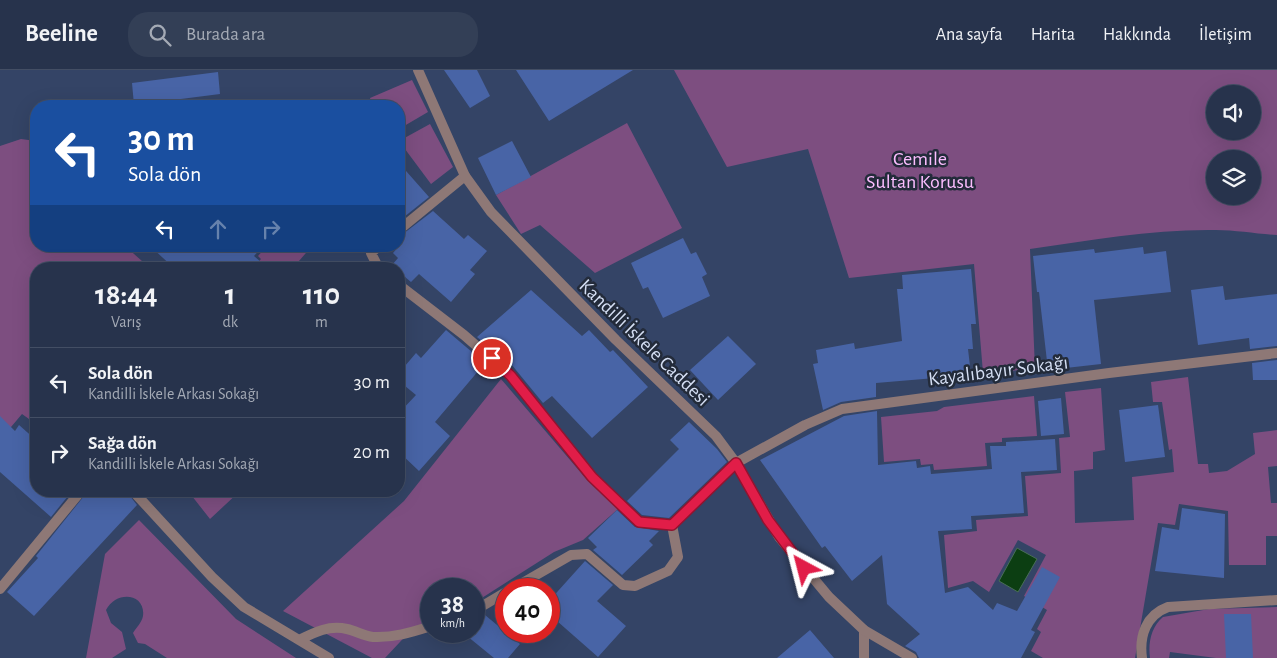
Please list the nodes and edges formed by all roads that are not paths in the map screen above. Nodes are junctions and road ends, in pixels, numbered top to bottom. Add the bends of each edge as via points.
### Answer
1 (418, 70) edge
2 (465, 176) junction
3 (405, 225) edge
4 (405, 290) edge
5 (1277, 353) edge
6 (736, 463) junction
7 (76, 497) edge
8 (139, 497) edge
9 (672, 525) junction
10 (531, 578) edge
11 (0, 589) edge
12 (1277, 600) edge
13 (420, 629) edge
14 (864, 630) junction
15 (299, 640) junction
16 (329, 658) edge
17 (864, 658) edge
18 (912, 658) edge
19 (1142, 658) edge

1 - 2 street, Kandilli İskele Caddesi
2 - 3 street
2 - 6 street, Kandilli İskele Caddesi via 491,212 616,340 706,426
4 - 9 street via 511,376 592,477 639,522
5 - 6 street, Kayalıbayır Sokağı via 861,405 823,416
6 - 9 street, Kayalıbayır Sokağı
6 - 14 street, Kandilli İskele Caddesi via 768,520 796,559
7 - 11 street
8 - 15 street via 244,607
9 - 10 street via 678,557 668,571 634,586 623,586 587,554 571,555
12 - 19 street via 1168,607 1157,611 1146,625
13 - 15 street via 393,637 371,636 332,627
14 - 17 street
14 - 18 street, Kandilli İskele Caddesi
15 - 16 street

